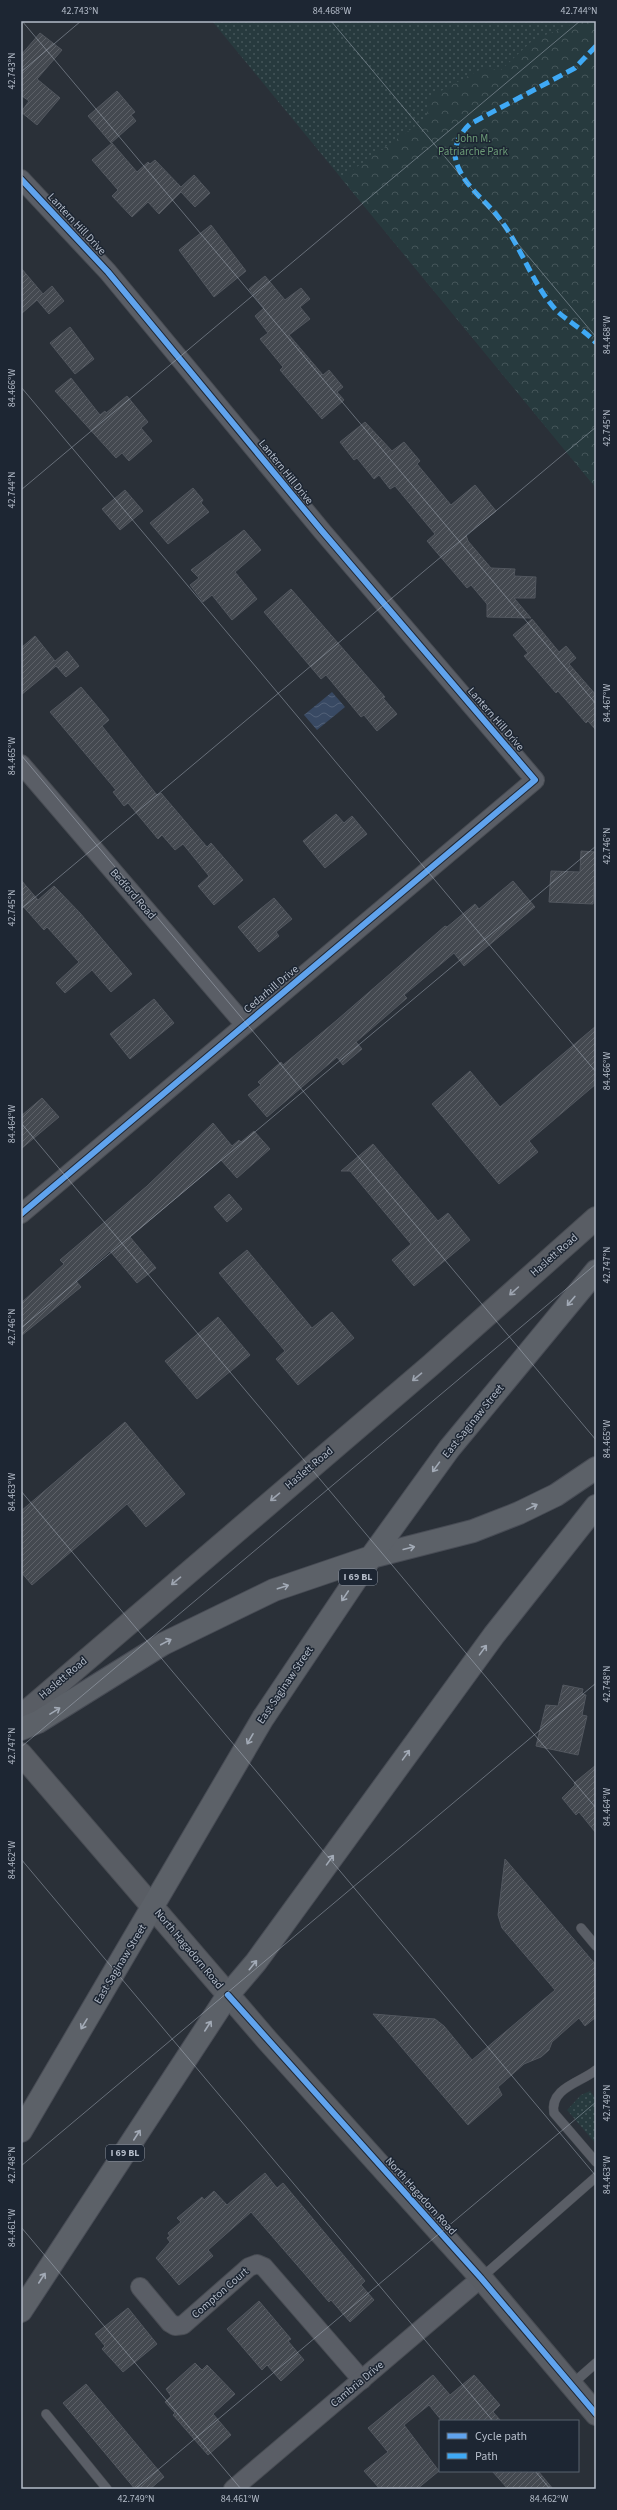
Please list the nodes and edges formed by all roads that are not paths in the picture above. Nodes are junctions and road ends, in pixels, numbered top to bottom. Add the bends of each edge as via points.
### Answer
1 (21, 179) edge
2 (21, 764) edge
3 (535, 780) joint
4 (245, 1025) junction
5 (21, 1214) edge
6 (596, 1218) edge
7 (596, 1271) edge
8 (596, 1468) edge
9 (596, 1506) edge
10 (372, 1558) junction
11 (21, 1716) edge
12 (21, 1729) edge
13 (21, 1754) edge
14 (154, 1906) junction
15 (581, 1928) dead end
16 (596, 1946) edge
17 (228, 1995) junction
18 (593, 2072) edge
19 (596, 2083) edge
20 (21, 2131) edge
21 (596, 2162) edge
22 (596, 2177) edge
23 (481, 2278) junction
24 (140, 2287) dead end
25 (21, 2311) edge
26 (596, 2363) edge
27 (362, 2380) junction
28 (571, 2385) junction
29 (46, 2414) dead end
30 (596, 2414) edge
31 (107, 2489) edge
32 (233, 2489) edge

1 - 3 street, Lantern Hill Drive via 108,272 322,532
2 - 4 street, Bedford Road
3 - 4 street, Cedarhill Drive
4 - 5 street, Cedarhill Drive
6 -> 11 street, Haslett Road via 431,1365
7 -> 10 main road, East Saginaw Street / I 69 BL via 450,1449
10 -> 8 main road via 480,1529 556,1495
17 -> 9 main road, I 69 BL via 256,1962 494,1635
12 -> 10 main road via 38,1722 128,1664 199,1625 274,1590
10 -> 14 main road, East Saginaw Street / I 69 BL via 263,1718
13 - 14 street, North Hagadorn Road
14 - 17 street, North Hagadorn Road
14 -> 20 main road, East Saginaw Street / I 69 BL
15 - 16 lane
17 - 23 street, North Hagadorn Road
25 -> 17 main road, I 69 BL
18 - 19 lane
18 - 21 lane via 566,2088 553,2106 554,2113
22 - 23 lane
23 - 27 street, Cambria Drive
23 - 28 street, North Hagadorn Road
24 - 27 street, Compton Court via 170,2323 175,2326 183,2325 249,2267 257,2264 264,2267
26 - 28 lane
27 - 32 street, Cambria Drive
28 - 30 street, North Hagadorn Road
29 - 31 lane

